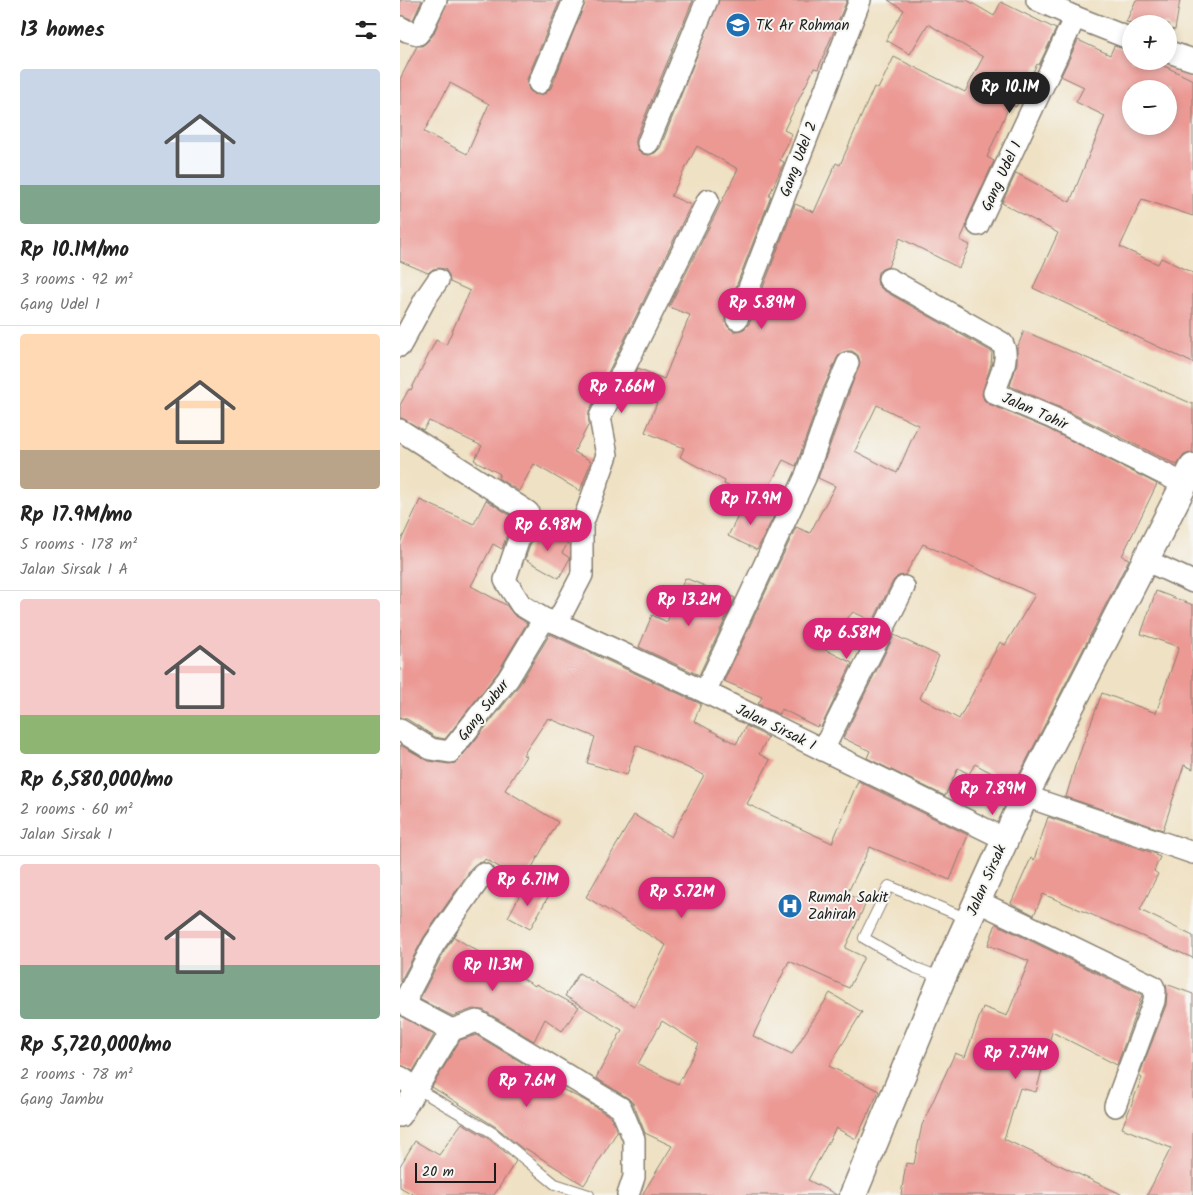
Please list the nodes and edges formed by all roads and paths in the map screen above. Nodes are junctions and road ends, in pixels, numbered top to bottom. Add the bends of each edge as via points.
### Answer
1 (436, 0) edge
2 (574, 0) edge
3 (707, 0) edge
4 (860, 0) edge
5 (1038, 0) edge
6 (1075, 18) junction
7 (402, 33) edge
8 (1122, 35) edge
9 (1177, 55) edge
10 (1193, 60) edge
11 (539, 83) dead end
12 (648, 143) dead end
13 (708, 200) dead end
14 (978, 226) dead end
15 (889, 279) dead end
16 (438, 280) dead end
17 (737, 319) dead end
18 (400, 346) edge
19 (848, 363) dead end
20 (400, 430) edge
21 (1188, 476) edge
22 (1145, 560) junction
23 (1193, 582) edge
24 (904, 587) dead end
25 (550, 621) junction
26 (705, 692) junction
27 (400, 730) edge
28 (823, 750) junction
29 (1025, 796) junction
30 (1005, 839) junction
31 (1193, 853) edge
32 (483, 874) dead end
33 (973, 910) junction
34 (941, 981) junction
35 (452, 1030) junction
36 (408, 1083) edge
37 (1115, 1106) dead end
38 (400, 1116) edge
39 (861, 1192) edge
40 (588, 1195) edge
41 (628, 1195) edge

1 - 7 street via 418,34
2 - 11 street
3 - 12 street
4 - 17 street, Gang Udel 2
5 - 6 street
6 - 8 street
6 - 14 street, Gang Udel 1
9 - 10 street
13 - 25 street via 600,417 607,455 582,525 582,575
15 - 21 street, Jalan Tohir via 1002,343 1004,365 994,393
16 - 18 street
19 - 26 street via 805,478
20 - 25 street, Jalan Sirsak I via 528,512 505,580 521,605
21 - 22 street, Jalan Sirsak
22 - 23 street
22 - 29 street, Jalan Sirsak
24 - 28 street
25 - 26 street, Jalan Sirsak I
25 - 27 street, Gang Subur via 450,752 431,749
26 - 28 street, Jalan Sirsak I
28 - 30 street, Jalan Sirsak I
29 - 30 street, Jalan Sirsak
29 - 31 street
30 - 33 street, Jalan Sirsak
32 - 35 street via 434,944 407,996 410,1008
33 - 34 street, Jalan Sirsak
33 - 34 lane via 889,886 864,938
33 - 37 street via 1153,986 1154,1001
34 - 39 street, Jalan Sirsak
35 - 36 street
35 - 41 street via 477,1021 621,1108 634,1139 634,1177
36 - 38 street
36 - 40 lane via 494,1133 555,1184

